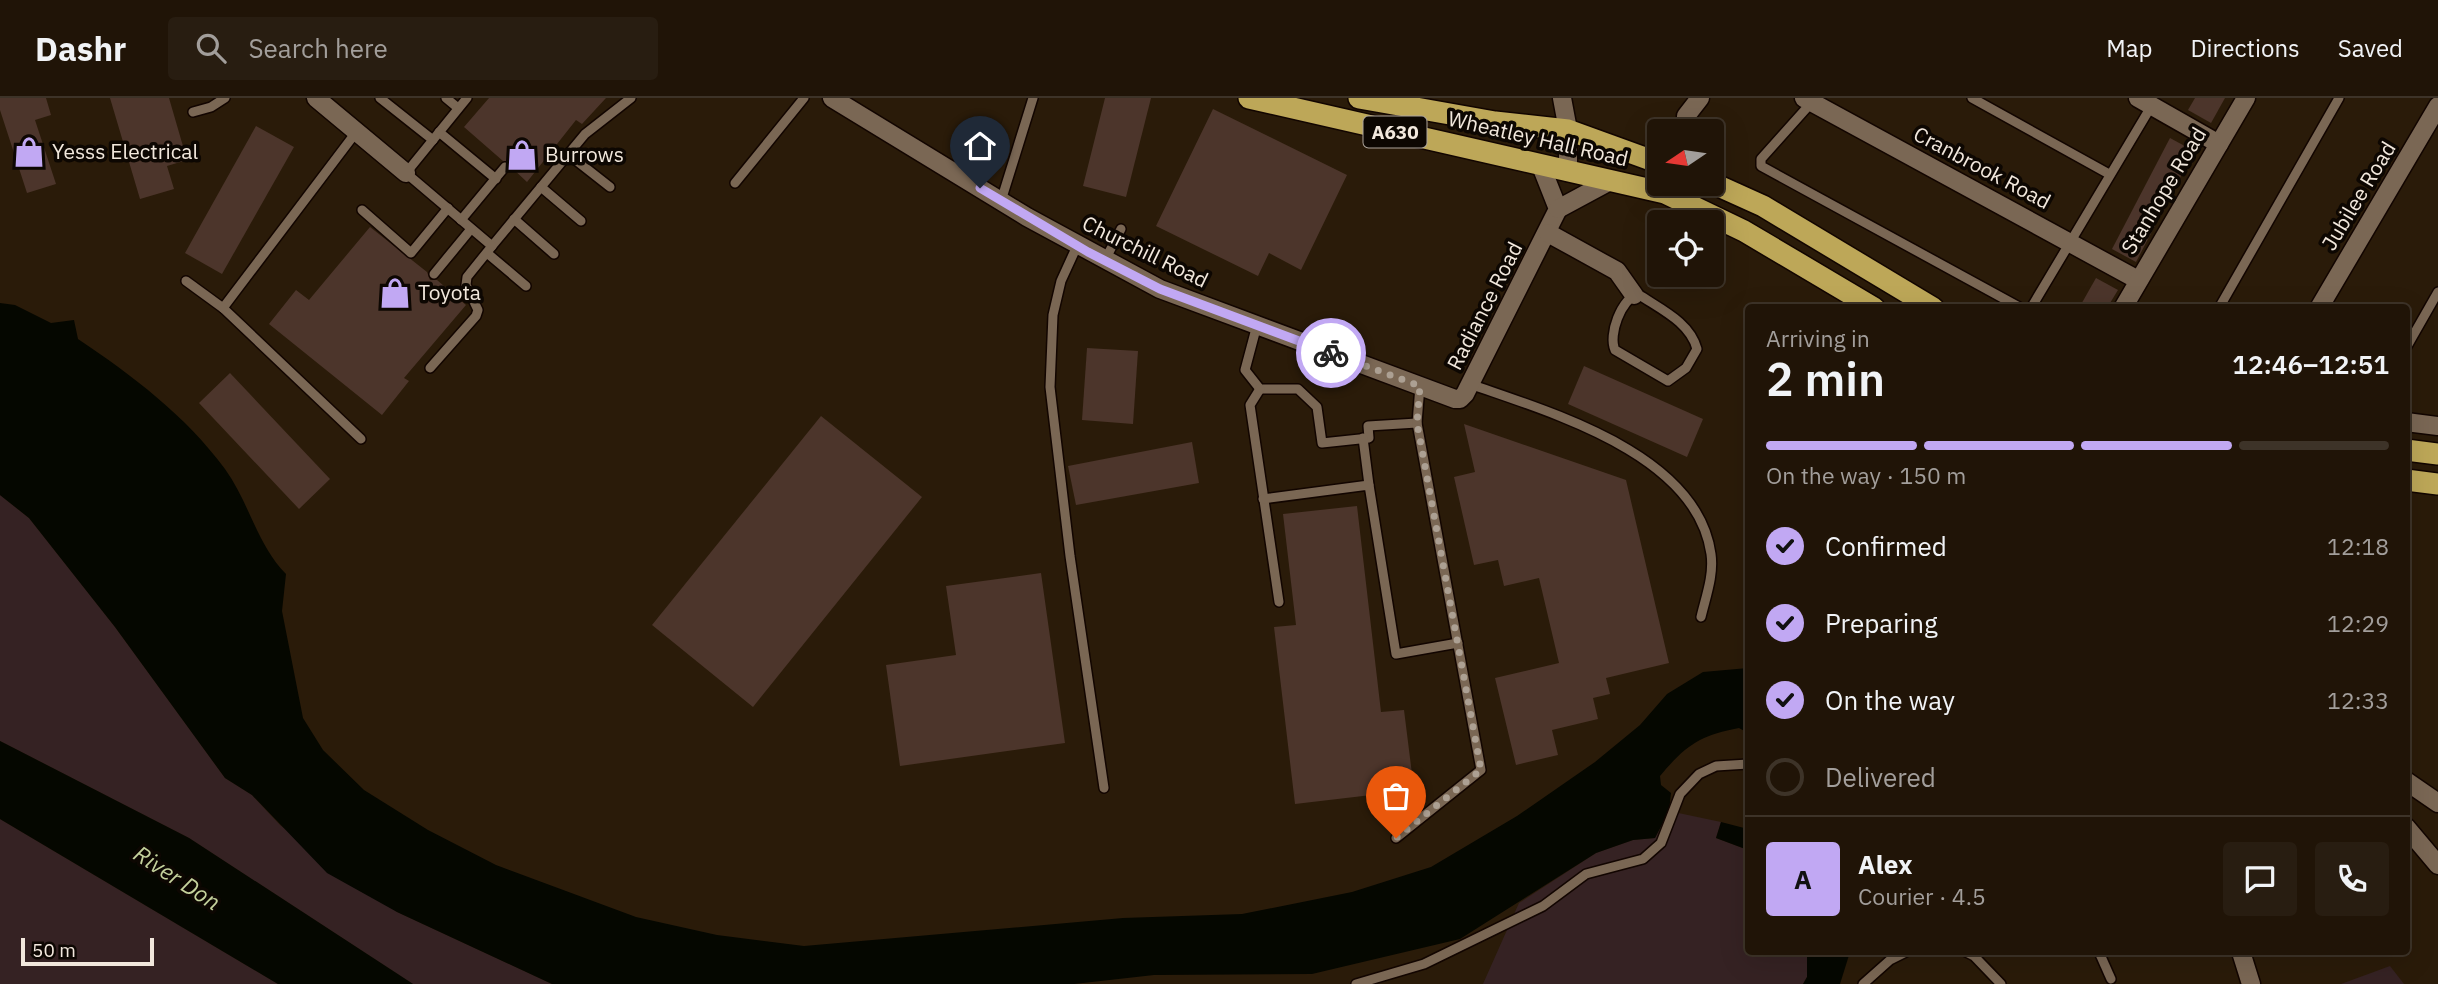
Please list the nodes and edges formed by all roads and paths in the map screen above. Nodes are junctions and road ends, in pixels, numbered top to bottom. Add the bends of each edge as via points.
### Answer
1 (225, 98) edge
2 (316, 98) edge
3 (380, 98) edge
4 (446, 98) edge
5 (467, 98) edge
6 (631, 98) edge
7 (804, 98) edge
8 (832, 98) edge
9 (1033, 98) edge
10 (1249, 98) edge
11 (1359, 98) edge
12 (1700, 98) edge
13 (1972, 98) edge
14 (2246, 98) edge
15 (2339, 98) edge
16 (1808, 99) edge
17 (1566, 100) edge
18 (2148, 101) edge
19 (2438, 106) edge
20 (458, 108) junction
21 (193, 113) dead end
22 (1686, 116) dead end
23 (357, 131) junction
24 (439, 132) junction
25 (1569, 139) junction
26 (433, 140) junction
27 (2219, 144) junction
28 (568, 154) junction
29 (1647, 160) edge
30 (1541, 166) junction
31 (505, 167) dead end
32 (1568, 172) junction
33 (406, 173) junction
34 (2109, 174) junction
35 (496, 179) junction
36 (1610, 181) junction
37 (735, 183) dead end
38 (541, 187) junction
39 (610, 187) dead end
40 (1724, 188) edge
41 (1001, 201) junction
42 (448, 208) junction
43 (1558, 209) junction
44 (362, 210) dead end
45 (514, 219) junction
46 (461, 220) junction
47 (581, 221) dead end
48 (471, 229) junction
49 (1121, 229) dead end
50 (1548, 233) junction
51 (2071, 242) junction
52 (1077, 246) junction
53 (489, 250) junction
54 (554, 254) dead end
55 (1105, 260) junction
56 (434, 274) dead end
57 (2138, 280) junction
58 (186, 281) dead end
59 (526, 286) dead end
60 (2438, 292) edge
61 (1634, 295) junction
62 (1867, 304) edge
63 (1926, 304) edge
64 (2014, 304) edge
65 (2033, 304) edge
66 (2125, 304) edge
67 (2221, 304) edge
68 (2321, 304) edge
69 (223, 308) junction
70 (1257, 325) junction
71 (2410, 341) edge
72 (430, 368) dead end
73 (1471, 384) junction
74 (1420, 386) junction
75 (1260, 389) junction
76 (1460, 399) joint
77 (2410, 422) edge
78 (1417, 423) junction
79 (2438, 426) edge
80 (1363, 438) junction
81 (362, 439) dead end
82 (2410, 450) edge
83 (2438, 454) edge
84 (2410, 480) edge
85 (2438, 484) edge
86 (1369, 485) junction
87 (1263, 499) junction
88 (1279, 602) dead end
89 (1701, 617) dead end
90 (1458, 643) junction
91 (1745, 764) edge
92 (2410, 784) edge
93 (1104, 788) dead end
94 (2438, 803) edge
95 (2410, 832) edge
96 (1396, 838) dead end
97 (2438, 865) edge
98 (1900, 955) edge
99 (1972, 955) edge
100 (2100, 955) edge
101 (2242, 955) edge
102 (2111, 979) dead end
103 (1356, 984) edge
104 (1863, 984) edge
105 (2001, 984) edge
106 (2251, 984) edge

1 - 21 lane
2 - 23 street
3 - 26 lane
4 - 20 lane
5 - 20 lane
6 - 28 lane via 585,134
7 - 37 lane
8 - 41 street, Churchill Road
9 - 41 lane
10 - 30 highway, Wheatley Hall Road / A630
11 - 25 highway, Wheatley Hall Road / A630
12 - 22 street
13 - 34 lane
14 - 27 street, Stanhope Road
15 - 67 lane
16 - 51 street, Cranbrook Road
16 - 64 lane via 1761,159 1761,166
17 - 25 street
18 - 27 street
18 - 34 lane
19 - 68 street, Jubilee Road
20 - 24 lane
23 - 33 street
23 - 69 lane
24 - 26 lane
24 - 35 lane
25 - 29 highway, Wheatley Hall Road / A630
25 - 32 street
26 - 33 lane
27 - 57 street, Stanhope Road
28 - 38 lane
28 - 39 lane
30 - 32 highway, Wheatley Hall Road / A630
30 - 43 street
31 - 35 lane
32 - 36 highway, Wheatley Hall Road / A630
33 - 42 lane
34 - 51 lane
35 - 46 lane
36 - 43 street
36 - 62 highway, Wheatley Hall Road / A630 via 1665,193 1698,208
38 - 45 lane
38 - 47 lane
40 - 63 highway via 1763,206
41 - 52 street, Churchill Road
42 - 44 lane via 411,253
42 - 46 lane
43 - 50 street, Radiance Road
45 - 53 lane
45 - 54 lane
46 - 48 lane
48 - 53 lane
48 - 56 lane
49 - 55 lane
50 - 61 street, Radiance Road via 1617,271
50 - 73 street, Radiance Road
51 - 57 street, Cranbrook Road
51 - 65 lane
52 - 55 street, Churchill Road
52 - 93 lane via 1053,314 1050,387
53 - 59 lane
53 - 72 lane via 467,277 466,285 476,302 475,316
55 - 70 street, Churchill Road via 1160,289
57 - 66 street, Stanhope Road
58 - 69 lane
60 - 71 lane
61 - 61 lane via 1692,334 1697,349 1676,378 1668,381 1615,350 1611,334
69 - 81 lane
70 - 74 street, Churchill Road
70 - 75 lane via 1245,370
73 - 76 street, Radiance Road
73 - 89 lane via 1579,425 1666,476 1688,500 1706,531 1712,572
74 - 76 street, Churchill Road
74 - 78 lane
75 - 80 lane via 1298,389 1317,407 1322,443
75 - 87 lane via 1250,405
77 - 79 street
78 - 80 lane via 1368,426 1369,438
78 - 90 lane
80 - 86 lane
82 - 83 highway
84 - 85 highway
86 - 87 lane
86 - 90 lane via 1396,654
87 - 88 lane
90 - 96 lane via 1481,770
91 - 103 lane via 1716,766 1699,774 1680,794 1661,843 1643,859 1586,874 1543,906 1424,964
92 - 94 street
95 - 97 street
98 - 104 lane
99 - 105 lane
100 - 102 lane
101 - 106 street

